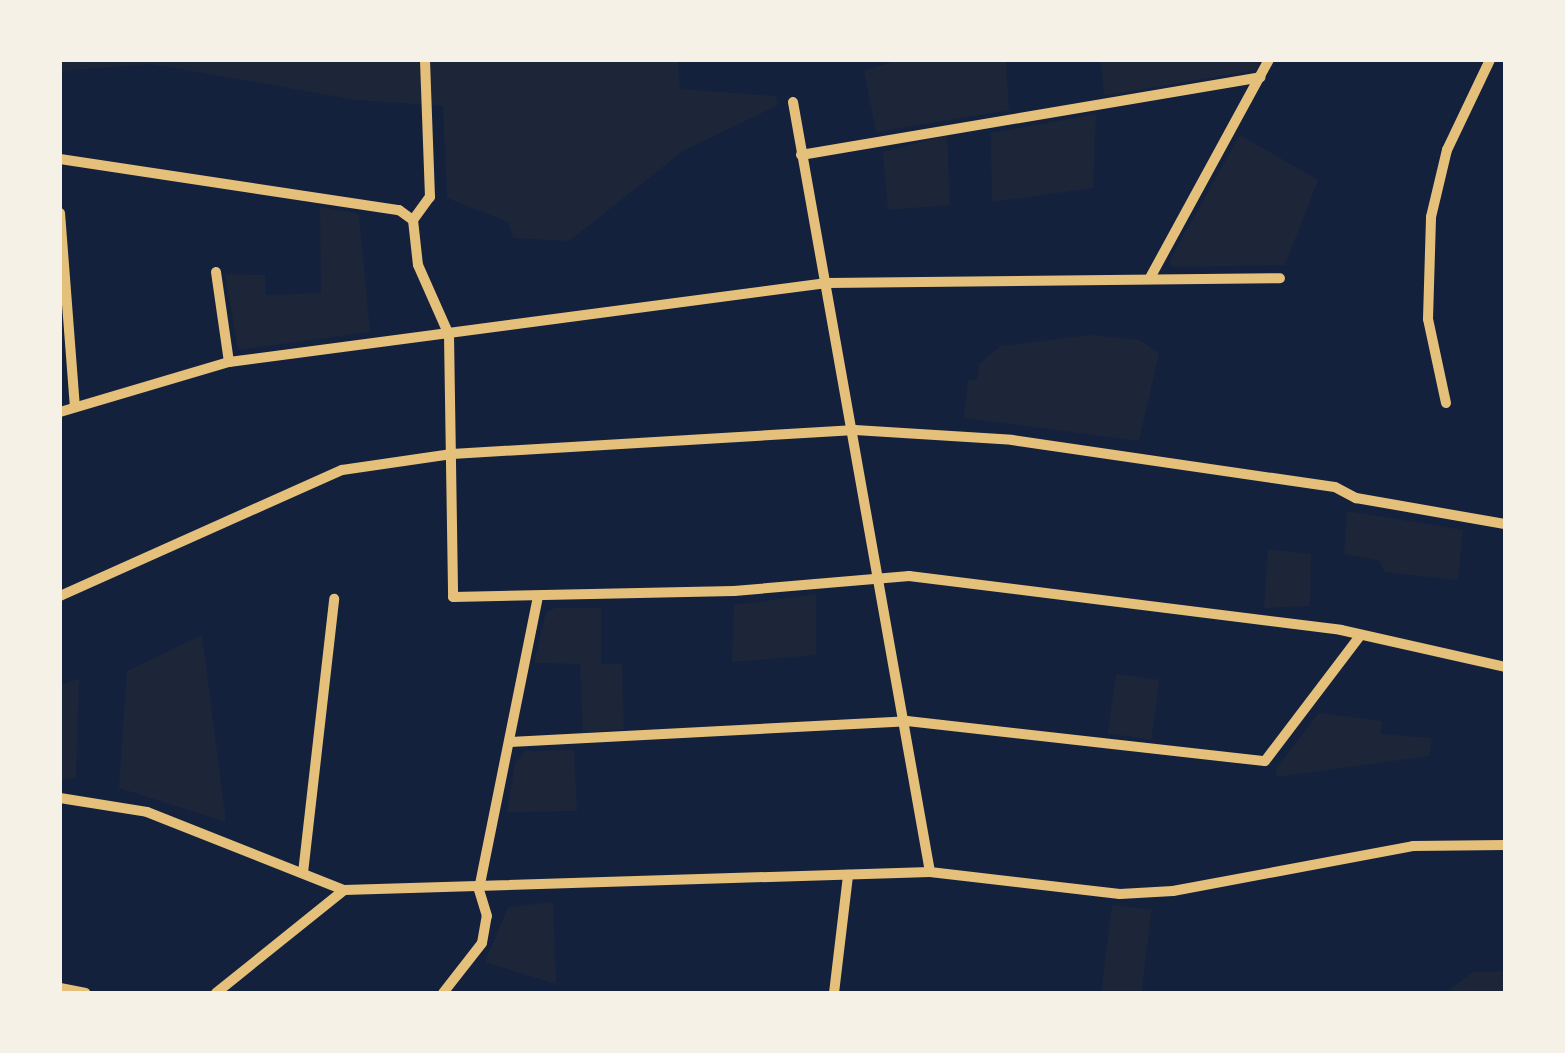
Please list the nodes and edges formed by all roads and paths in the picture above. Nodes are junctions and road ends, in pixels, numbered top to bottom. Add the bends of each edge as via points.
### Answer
1 (425, 60) edge
2 (1269, 60) edge
3 (1490, 60) edge
4 (1260, 76) junction
5 (793, 102) dead end
6 (801, 155) junction
7 (60, 159) edge
8 (60, 213) edge
9 (413, 220) junction
10 (216, 272) dead end
11 (1152, 276) junction
12 (1280, 278) dead end
13 (827, 282) junction
14 (449, 335) junction
15 (229, 362) junction
16 (1446, 403) dead end
17 (75, 406) junction
18 (60, 412) edge
19 (855, 430) junction
20 (452, 454) junction
21 (1505, 524) edge
22 (879, 578) junction
23 (60, 596) edge
24 (538, 596) junction
25 (334, 600) dead end
26 (1360, 636) junction
27 (1505, 667) edge
28 (907, 721) junction
29 (510, 742) junction
30 (60, 798) edge
31 (1505, 846) edge
32 (930, 872) junction
33 (303, 874) junction
34 (848, 875) junction
35 (480, 889) junction
36 (344, 890) junction
37 (60, 988) edge
38 (86, 993) edge
39 (216, 993) edge
40 (443, 993) edge
41 (834, 993) edge

1 - 9 street via 430,197
2 - 4 street
3 - 16 street via 1447,150 1431,216 1428,319
4 - 6 street
4 - 11 street
5 - 6 street
6 - 13 street
7 - 9 street via 399,210
8 - 17 street
9 - 14 street via 418,265
10 - 15 street
11 - 12 street
11 - 13 street
13 - 14 street
13 - 19 street
14 - 15 street
14 - 20 street
15 - 17 street
17 - 18 street
19 - 20 street
19 - 21 street via 1012,440 1335,486 1356,498
19 - 22 street
20 - 23 street via 390,460 309,480
20 - 24 street via 454,597
22 - 24 street
22 - 26 street via 926,578
22 - 28 street
24 - 29 street
25 - 33 street
26 - 27 street
26 - 28 street via 1265,762
28 - 29 street
28 - 32 street
29 - 35 street
30 - 33 street via 147,812
31 - 32 street via 1413,846 1173,891 1120,894
32 - 34 street
33 - 36 street
34 - 35 street
34 - 41 street
35 - 36 street
35 - 40 street via 487,916 482,943
36 - 39 street
37 - 38 street

